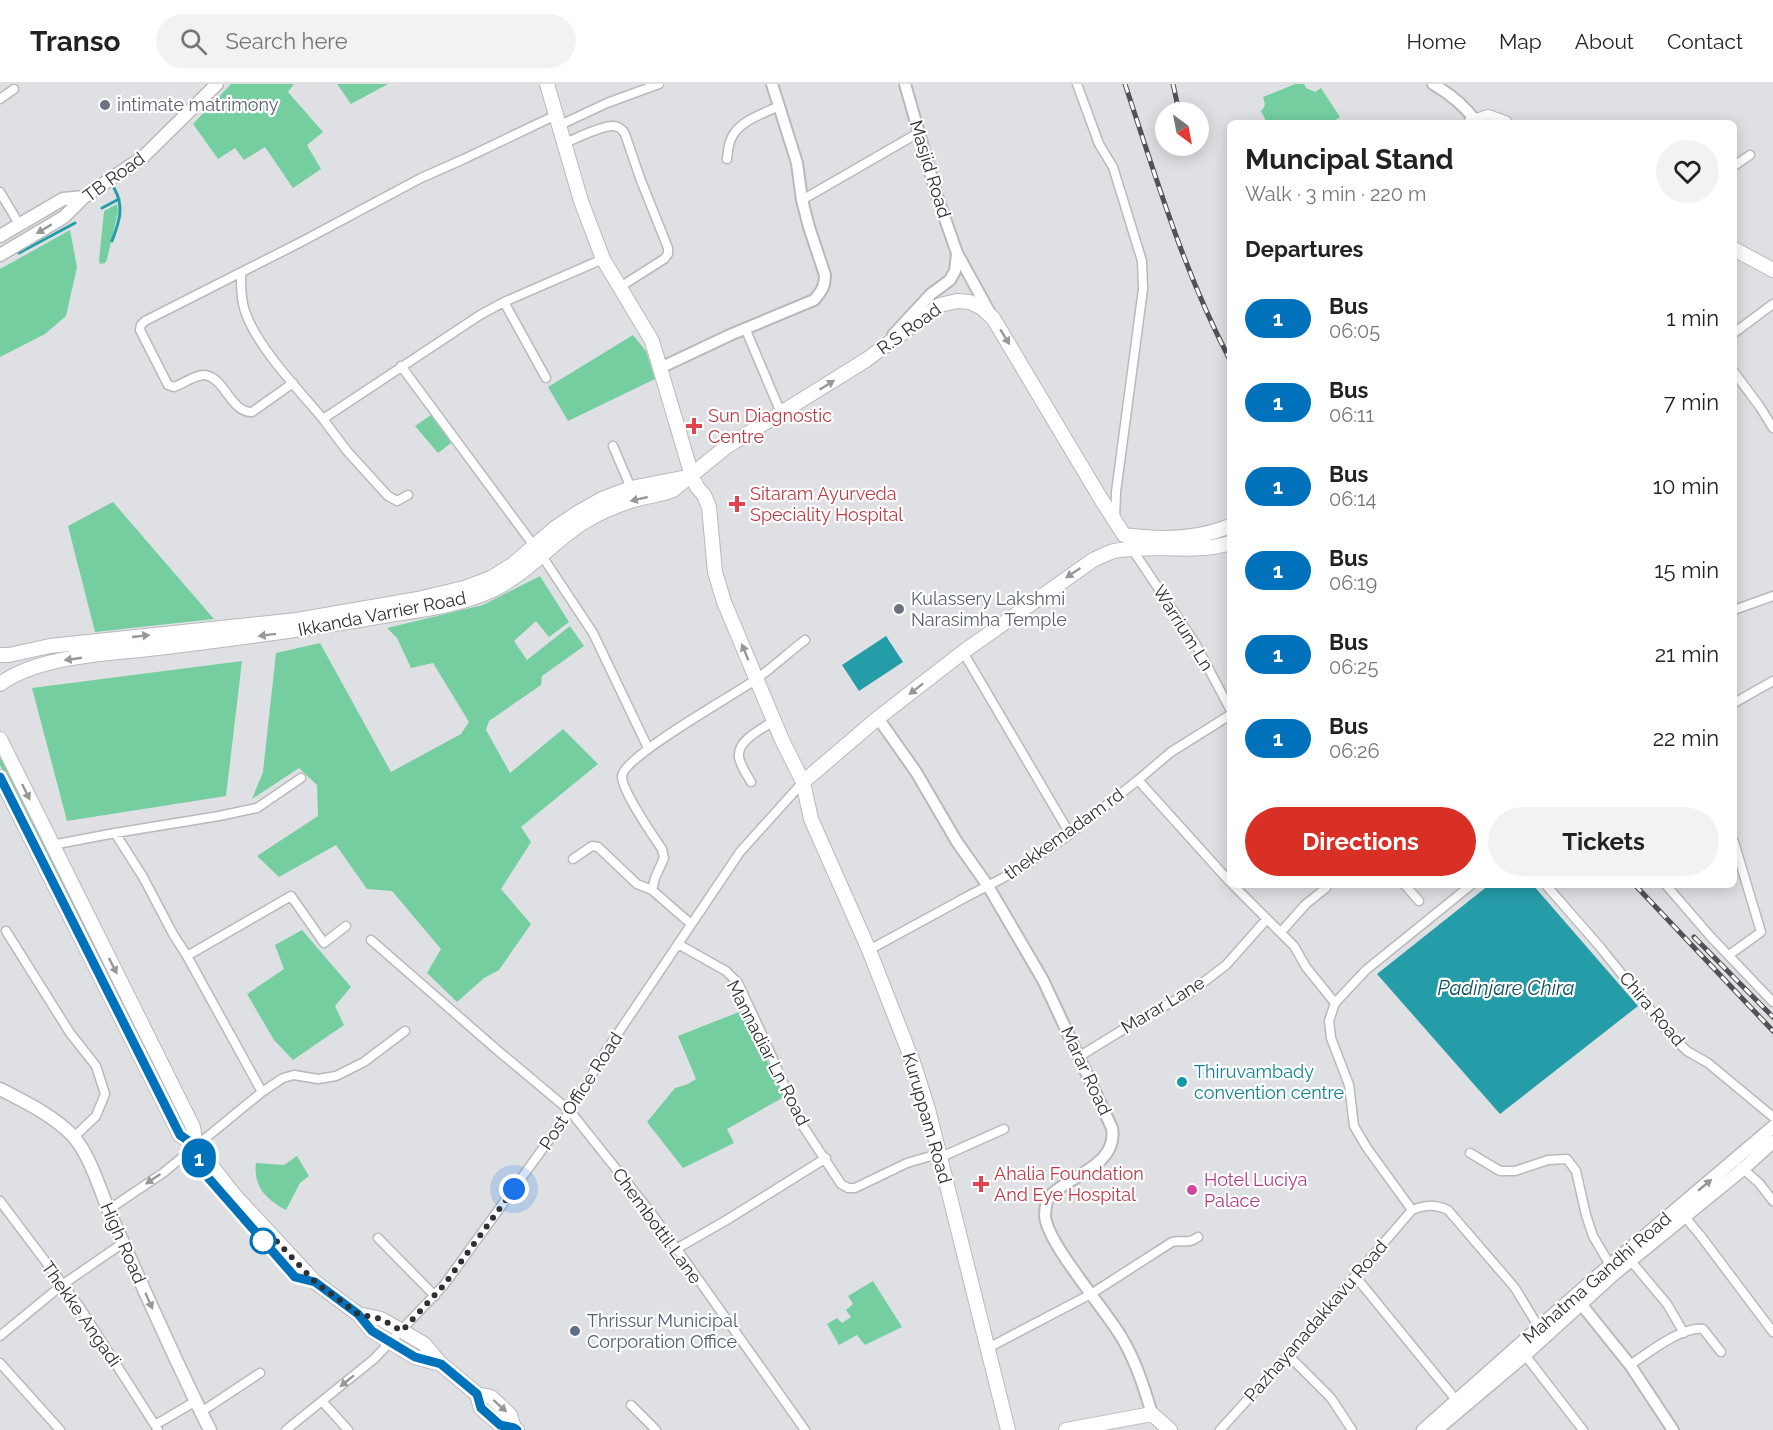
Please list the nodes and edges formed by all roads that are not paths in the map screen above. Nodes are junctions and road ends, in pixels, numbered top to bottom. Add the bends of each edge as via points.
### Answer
1 (217, 84) edge
2 (547, 84) edge
3 (659, 84) edge
4 (772, 84) edge
5 (905, 84) edge
6 (1077, 84) edge
7 (1433, 84) edge
8 (14, 90) dead end
9 (0, 99) edge
10 (779, 106) junction
11 (558, 120) junction
12 (1472, 120) edge
13 (1479, 120) edge
14 (1496, 120) edge
15 (918, 133) junction
16 (565, 143) junction
17 (1750, 155) dead end
18 (728, 159) dead end
19 (1737, 164) edge
20 (0, 192) edge
21 (84, 197) junction
22 (802, 200) junction
23 (19, 224) junction
24 (0, 236) edge
25 (1737, 251) edge
26 (957, 253) junction
27 (0, 255) edge
28 (603, 259) junction
29 (1773, 270) edge
30 (241, 273) junction
31 (620, 287) junction
32 (504, 302) junction
33 (1773, 304) edge
34 (993, 318) junction
35 (746, 328) junction
36 (1737, 331) edge
37 (881, 348) junction
38 (400, 366) junction
39 (660, 368) junction
40 (1737, 376) edge
41 (546, 378) dead end
42 (293, 382) junction
43 (781, 413) junction
44 (322, 419) junction
45 (1773, 428) edge
46 (613, 446) dead end
47 (692, 476) junction
48 (631, 488) junction
49 (408, 495) dead end
50 (1115, 520) junction
51 (1227, 527) edge
52 (1124, 535) junction
53 (1227, 544) edge
54 (1132, 549) junction
55 (538, 552) junction
56 (1093, 560) junction
57 (1773, 596) edge
58 (1737, 609) edge
59 (805, 640) dead end
60 (963, 652) junction
61 (0, 655) edge
62 (756, 680) junction
63 (1773, 681) edge
64 (0, 684) edge
65 (1737, 701) edge
66 (1227, 703) edge
67 (1227, 717) edge
68 (878, 718) junction
69 (774, 721) junction
70 (0, 739) edge
71 (648, 748) junction
72 (0, 777) edge
73 (301, 778) dead end
74 (1138, 780) junction
75 (751, 782) dead end
76 (803, 782) junction
77 (115, 832) junction
78 (1070, 834) junction
79 (52, 845) junction
80 (1737, 852) edge
81 (573, 860) dead end
82 (1227, 879) edge
83 (988, 886) junction
84 (1236, 888) edge
85 (1326, 888) dead end
86 (1408, 888) edge
87 (1467, 888) edge
88 (1549, 888) edge
89 (1669, 888) edge
90 (652, 890) junction
91 (1419, 901) dead end
92 (1266, 920) junction
93 (692, 924) junction
94 (346, 926) dead end
95 (6, 931) dead end
96 (1281, 932) junction
97 (371, 940) dead end
98 (678, 944) junction
99 (868, 950) junction
100 (1729, 955) junction
101 (187, 956) junction
102 (1773, 1002) edge
103 (1335, 1003) junction
104 (405, 1031) dead end
105 (1080, 1056) junction
106 (0, 1089) edge
107 (262, 1092) junction
108 (570, 1112) junction
109 (1773, 1117) edge
110 (1773, 1127) edge
111 (1004, 1129) dead end
112 (74, 1137) junction
113 (1773, 1142) edge
114 (196, 1146) junction
115 (1470, 1153) dead end
116 (939, 1156) junction
117 (826, 1158) junction
118 (1738, 1165) junction
119 (0, 1201) edge
120 (1773, 1201) edge
121 (108, 1210) junction
122 (1412, 1210) junction
123 (1684, 1216) junction
124 (1198, 1237) dead end
125 (378, 1238) dead end
126 (123, 1243) junction
127 (676, 1249) junction
128 (1631, 1261) junction
129 (1610, 1265) junction
130 (1355, 1276) junction
131 (62, 1285) junction
132 (1092, 1294) junction
133 (435, 1296) junction
134 (1577, 1301) junction
135 (358, 1314) junction
136 (402, 1331) junction
137 (1542, 1332) junction
138 (1773, 1332) edge
139 (1684, 1333) junction
140 (0, 1336) edge
141 (391, 1342) junction
142 (988, 1348) junction
143 (1721, 1352) dead end
144 (1288, 1355) junction
145 (1525, 1355) junction
146 (0, 1363) edge
147 (441, 1364) junction
148 (1630, 1365) junction
149 (260, 1373) dead end
150 (322, 1401) junction
151 (1457, 1401) junction
152 (631, 1405) dead end
153 (198, 1407) junction
154 (1152, 1414) junction
155 (157, 1427) edge
156 (292, 1428) edge
157 (516, 1429) edge
158 (60, 1430) edge
159 (210, 1430) edge
160 (348, 1430) edge
161 (656, 1430) edge
162 (805, 1430) edge
163 (1008, 1430) edge
164 (1066, 1430) edge
165 (1170, 1430) edge
166 (1220, 1430) edge
167 (1352, 1430) edge
168 (1423, 1430) edge
169 (1436, 1430) edge
170 (1582, 1430) edge
171 (1673, 1430) edge

1 - 21 main road, TB Road via 143,157
2 - 11 main road, Kuruppam Road
3 - 11 street
4 - 10 street
5 - 15 street, Masjid Road
6 - 50 street via 1099,144 1113,167 1142,261 1143,289
7 - 12 street via 1457,100
8 - 9 street
10 - 18 street via 748,120 737,130 730,140
10 - 22 street via 797,163
11 - 16 main road, Kuruppam Road
11 - 30 street via 421,178
13 - 14 main road
15 - 22 street
15 - 26 street, Masjid Road
16 - 28 main road, Kuruppam Road
16 - 31 street via 613,126 625,134 668,254
17 - 19 street
20 - 23 street
21 - 23 main road via 63,199
21 -> 27 main road, TB Road via 64,217
22 - 35 street via 825,275 822,291 814,300
23 - 24 main road
25 - 29 main road
26 - 34 street, Masjid Road
26 - 37 street via 950,280 931,294
28 - 31 main road, Kuruppam Road
28 - 32 street
30 - 42 street via 245,313
30 - 42 street via 145,321 140,330 168,385 174,387 206,375 246,412 252,412
31 - 39 main road, Kuruppam Road via 652,341
32 - 38 street
32 - 41 street
33 - 36 street
34 - 37 main road, R.S Road via 970,302 945,302
34 -> 50 main road, R.S Road
35 - 39 street
35 - 43 street
43 -> 37 main road, R.S Road
38 - 44 street
38 - 55 street
39 - 47 main road, Kuruppam Road
40 - 45 street
42 - 44 street
43 - 47 main road, R.S Road via 726,447
44 - 49 street via 388,496 397,501
46 - 48 street
47 - 48 main road, Ikkanda Varrier Road
47 -> 55 main road, Ikkanda Varrier Road via 673,490 607,510
62 -> 47 main road, Kuruppam Road via 718,583 709,507
48 - 55 main road, Ikkanda Varrier Road via 602,499 555,528
50 - 52 main road, R.S Road
50 - 56 main road via 1115,535 1109,547
51 - 52 main road via 1196,537
52 - 54 main road, R.S Road
53 - 54 main road
54 - 56 main road via 1113,551
54 - 66 street, Warrium Ln via 1195,642
61 -> 55 main road, Ikkanda Varrier Road via 50,646 297,620 418,599 491,578
55 -> 64 main road, Ikkanda Varrier Road via 518,575 467,600 297,631 69,659 27,669
55 - 71 street via 593,633
56 -> 60 main road
57 - 58 street
59 - 62 street
60 -> 68 main road
60 - 78 street
62 - 69 main road, Kuruppam Road
62 - 71 street
63 - 65 street
67 - 74 street via 1171,752
68 - 76 main road
68 - 83 street, Marar Road
69 - 75 street via 739,750
69 - 76 main road, Kuruppam Road
70 -> 79 main road
71 - 90 street via 627,766 622,776 625,789 662,849 664,858
72 - 114 main road via 180,1135
73 - 77 street via 257,808
74 - 78 street, thekkemadam rd
74 - 82 street, thekkemadam rd
76 - 93 street, Post Office Road via 740,852
76 - 99 main road, Kuruppam Road via 811,819
77 - 79 street
77 - 101 street
78 - 83 street, thekkemadam rd
79 -> 114 main road via 193,1127
80 - 100 street via 1761,932
81 - 90 street via 592,846 598,847 637,884
83 - 99 street, thekkemadam rd
83 - 105 street, Marar Road via 1043,980
84 - 92 street
85 - 96 street
86 - 91 street
87 - 103 street via 1366,970
88 - 109 street, Chira Road via 1669,1033
89 - 100 street
90 - 93 street
92 - 96 street
92 - 105 street, Marar Lane via 1226,965 1188,994
93 - 98 street, Post Office Road
94 - 101 street via 324,943 291,896
95 - 112 street via 70,1033 96,1066 105,1094 96,1116
96 - 103 street
97 - 108 street, Chembottil Lane
98 - 108 street, Post Office Road
98 - 117 street, Mannadiar Ln Road via 726,970 738,983 799,1120
99 - 116 main road, Kuruppam Road via 914,1065
100 - 102 street
101 - 107 street
103 - 122 street via 1329,1021 1331,1038 1349,1085 1354,1126
104 - 107 street via 364,1062 336,1076 318,1079 294,1075
105 - 132 street, Marar Road via 1114,1138 1105,1156 1055,1191 1047,1201 1045,1217 1055,1244
106 - 112 main road, High Road via 48,1116
107 - 114 street
108 - 127 street, Chembottil Lane
108 - 133 street, Post Office Road
110 - 118 main road, Mahatma Gandhi Road
111 - 116 street, Mannadiar Ln Road
112 - 121 main road, High Road via 90,1164
113 - 118 main road, Mahatma Gandhi Road
114 -> 121 street
114 - 135 main road via 236,1197 315,1282
115 - 129 street via 1500,1171 1567,1159 1576,1171 1593,1236
116 - 117 street, Mannadiar Ln Road via 907,1163 855,1188 841,1184
116 - 142 main road, Kuruppam Road
117 - 127 street
118 - 120 street
118 - 123 main road, Mahatma Gandhi Road
129 -> 118 main road, Mahatma Gandhi Road
119 - 131 street, Thekke Angadi
121 - 126 main road, High Road
122 - 130 street, Pazhayanadakkavu Road
122 - 137 street via 1436,1205 1448,1210 1515,1288
123 - 128 main road, Mahatma Gandhi Road
123 - 138 street
124 - 132 street via 1186,1243 1172,1242
125 - 133 street
126 - 131 street
126 -> 153 main road, High Road
127 - 162 street, Chembottil Lane
128 - 134 main road, Mahatma Gandhi Road
128 - 139 street via 1667,1304
129 - 134 main road, Mahatma Gandhi Road
130 - 144 street, Pazhayanadakkavu Road
130 - 151 street
131 - 140 street
131 - 155 street, Thekke Angadi via 79,1305
132 - 142 street
132 - 154 street, Marar Road via 1139,1371
133 - 136 street, Post Office Road
134 - 137 main road, Mahatma Gandhi Road
134 - 148 street
135 - 136 main road via 381,1319
135 - 141 main road via 372,1331
136 - 141 street, Post Office Road
136 - 147 main road via 424,1344
137 - 145 main road, Mahatma Gandhi Road
137 - 151 main road, Mahatma Gandhi Road
139 - 143 street via 1703,1329
139 - 148 street
141 - 147 main road via 415,1357
141 -> 150 street, Post Office Road
142 - 163 main road, Kuruppam Road
144 - 166 street, Pazhayanadakkavu Road
144 - 167 street via 1331,1398
145 - 169 main road, Mahatma Gandhi Road
145 - 170 street
146 - 158 street
147 - 157 main road via 477,1394 481,1408 500,1425
148 - 171 street
149 - 153 street
150 - 156 street, Post Office Road
150 - 160 street
151 - 168 main road, Mahatma Gandhi Road
152 - 161 street
153 - 155 street
153 - 159 main road, High Road
154 - 164 main road
154 - 165 main road

